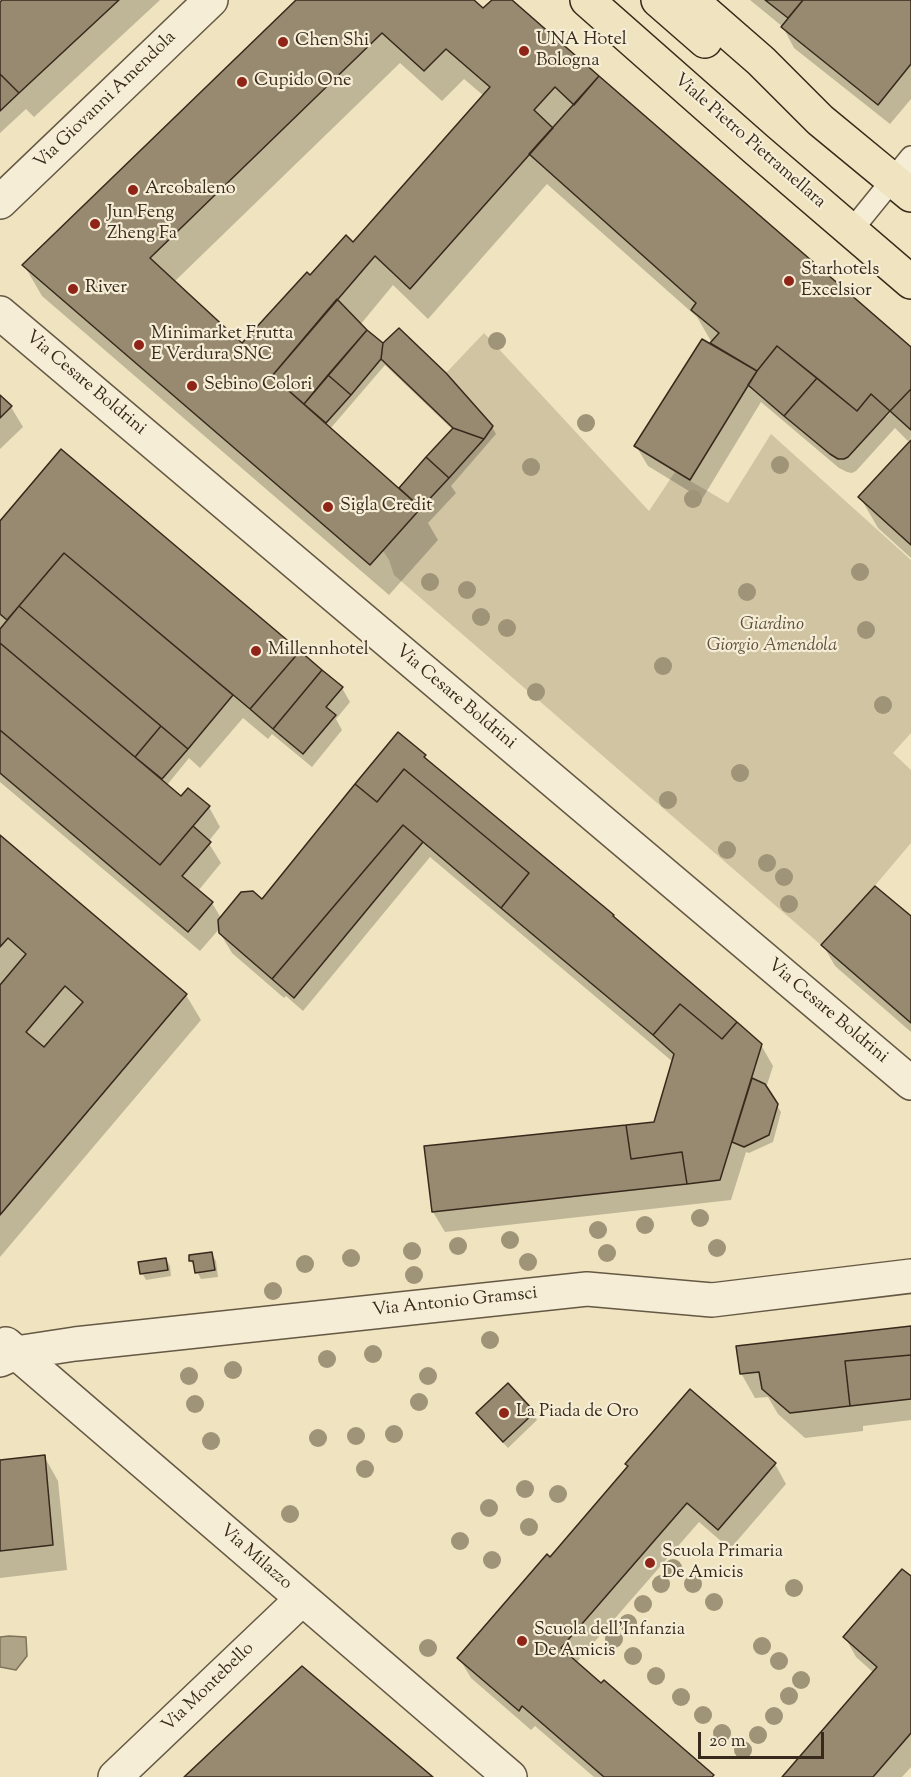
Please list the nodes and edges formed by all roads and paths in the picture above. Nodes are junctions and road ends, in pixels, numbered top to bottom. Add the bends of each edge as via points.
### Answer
1 (211, 0) edge
2 (587, 0) edge
3 (658, 0) edge
4 (691, 0) edge
5 (820, 120) junction
6 (905, 178) edge
7 (0, 202) edge
8 (851, 231) junction
9 (911, 282) edge
10 (0, 313) edge
11 (911, 1083) edge
12 (911, 1276) edge
13 (5, 1350) edge
14 (302, 1599) junction
15 (126, 1767) edge
16 (510, 1777) edge

1 - 7 street, Via Giovanni Amendola
2 - 8 main road, Viale Pietro Pietramellara
3 - 5 main road via 750,77
4 - 5 main road
5 - 6 main road
6 - 8 lane
8 - 9 main road, Viale Pietro Pietramellara
10 - 11 street, Via Cesare Boldrini
12 - 13 street, Via Antonio Gramsci via 712,1300 586,1289
13 - 14 street, Via Milazzo
14 - 15 street, Via Montebello
14 - 16 street, Via Milazzo

